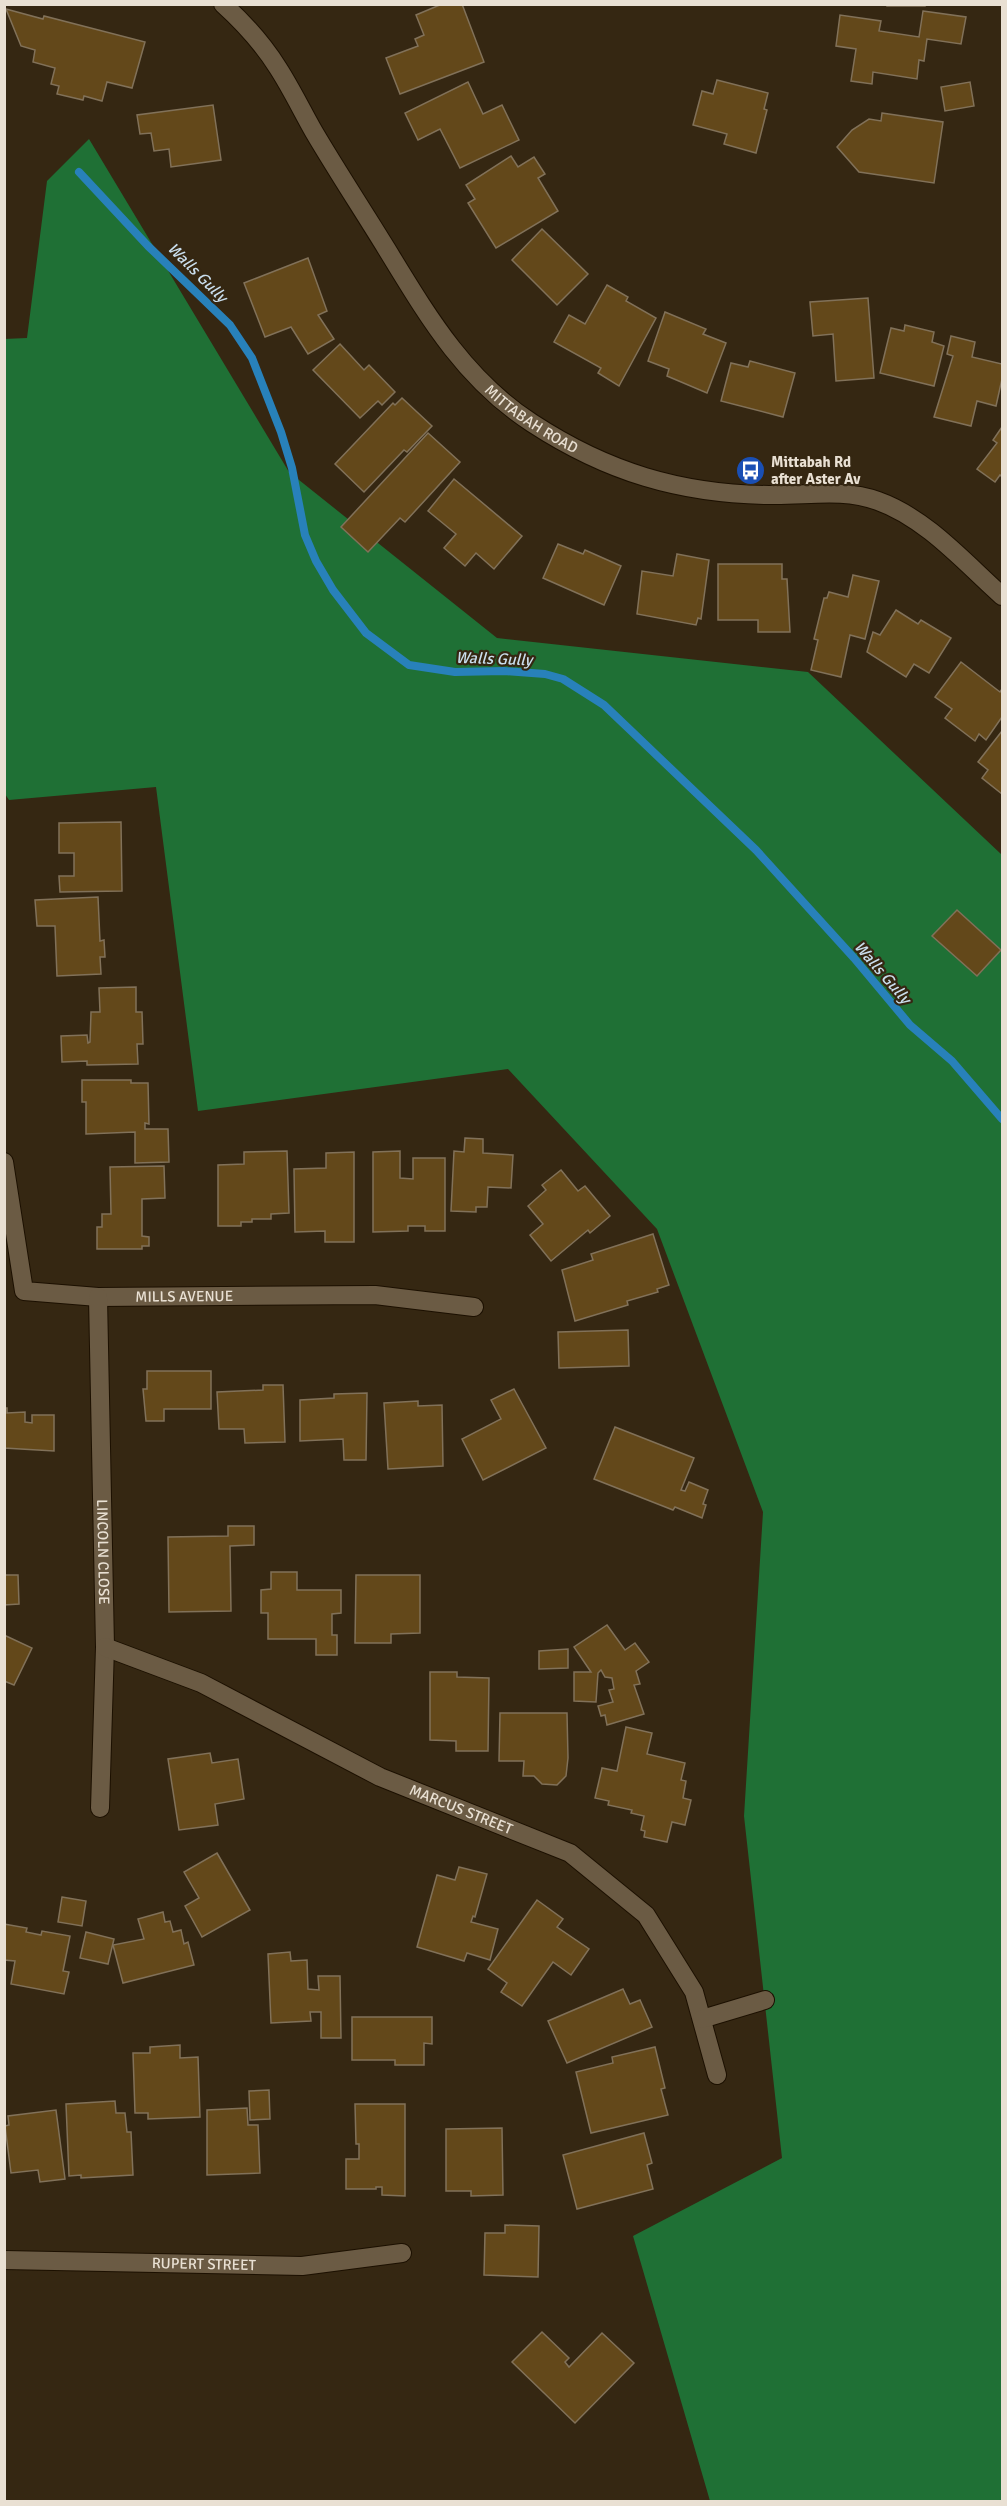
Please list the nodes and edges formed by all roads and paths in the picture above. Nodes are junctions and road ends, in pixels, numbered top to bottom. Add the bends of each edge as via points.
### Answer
1 (224, 4) edge
2 (1002, 596) edge
3 (4, 1162) edge
4 (98, 1297) junction
5 (474, 1307) dead end
6 (105, 1647) junction
7 (99, 1808) dead end
8 (765, 2000) dead end
9 (702, 2019) junction
10 (717, 2075) dead end
11 (402, 2253) dead end
12 (4, 2260) edge

1 - 2 street, MITTABAH ROAD via 246,25 277,66 411,290 459,360 531,423 617,469 677,486 771,495 852,493 877,500 897,508 935,536
3 - 4 street, MILLS AVENUE via 24,1291
4 - 5 street, MILLS AVENUE via 375,1294
4 - 6 street, LINCOLN CLOSE
6 - 7 street, LINCOLN CLOSE
6 - 9 street, MARCUS STREET via 201,1683 380,1777 570,1853 646,1915 694,1992
8 - 9 street
9 - 10 street, MARCUS STREET
11 - 12 street, RUPERT STREET via 302,2266

